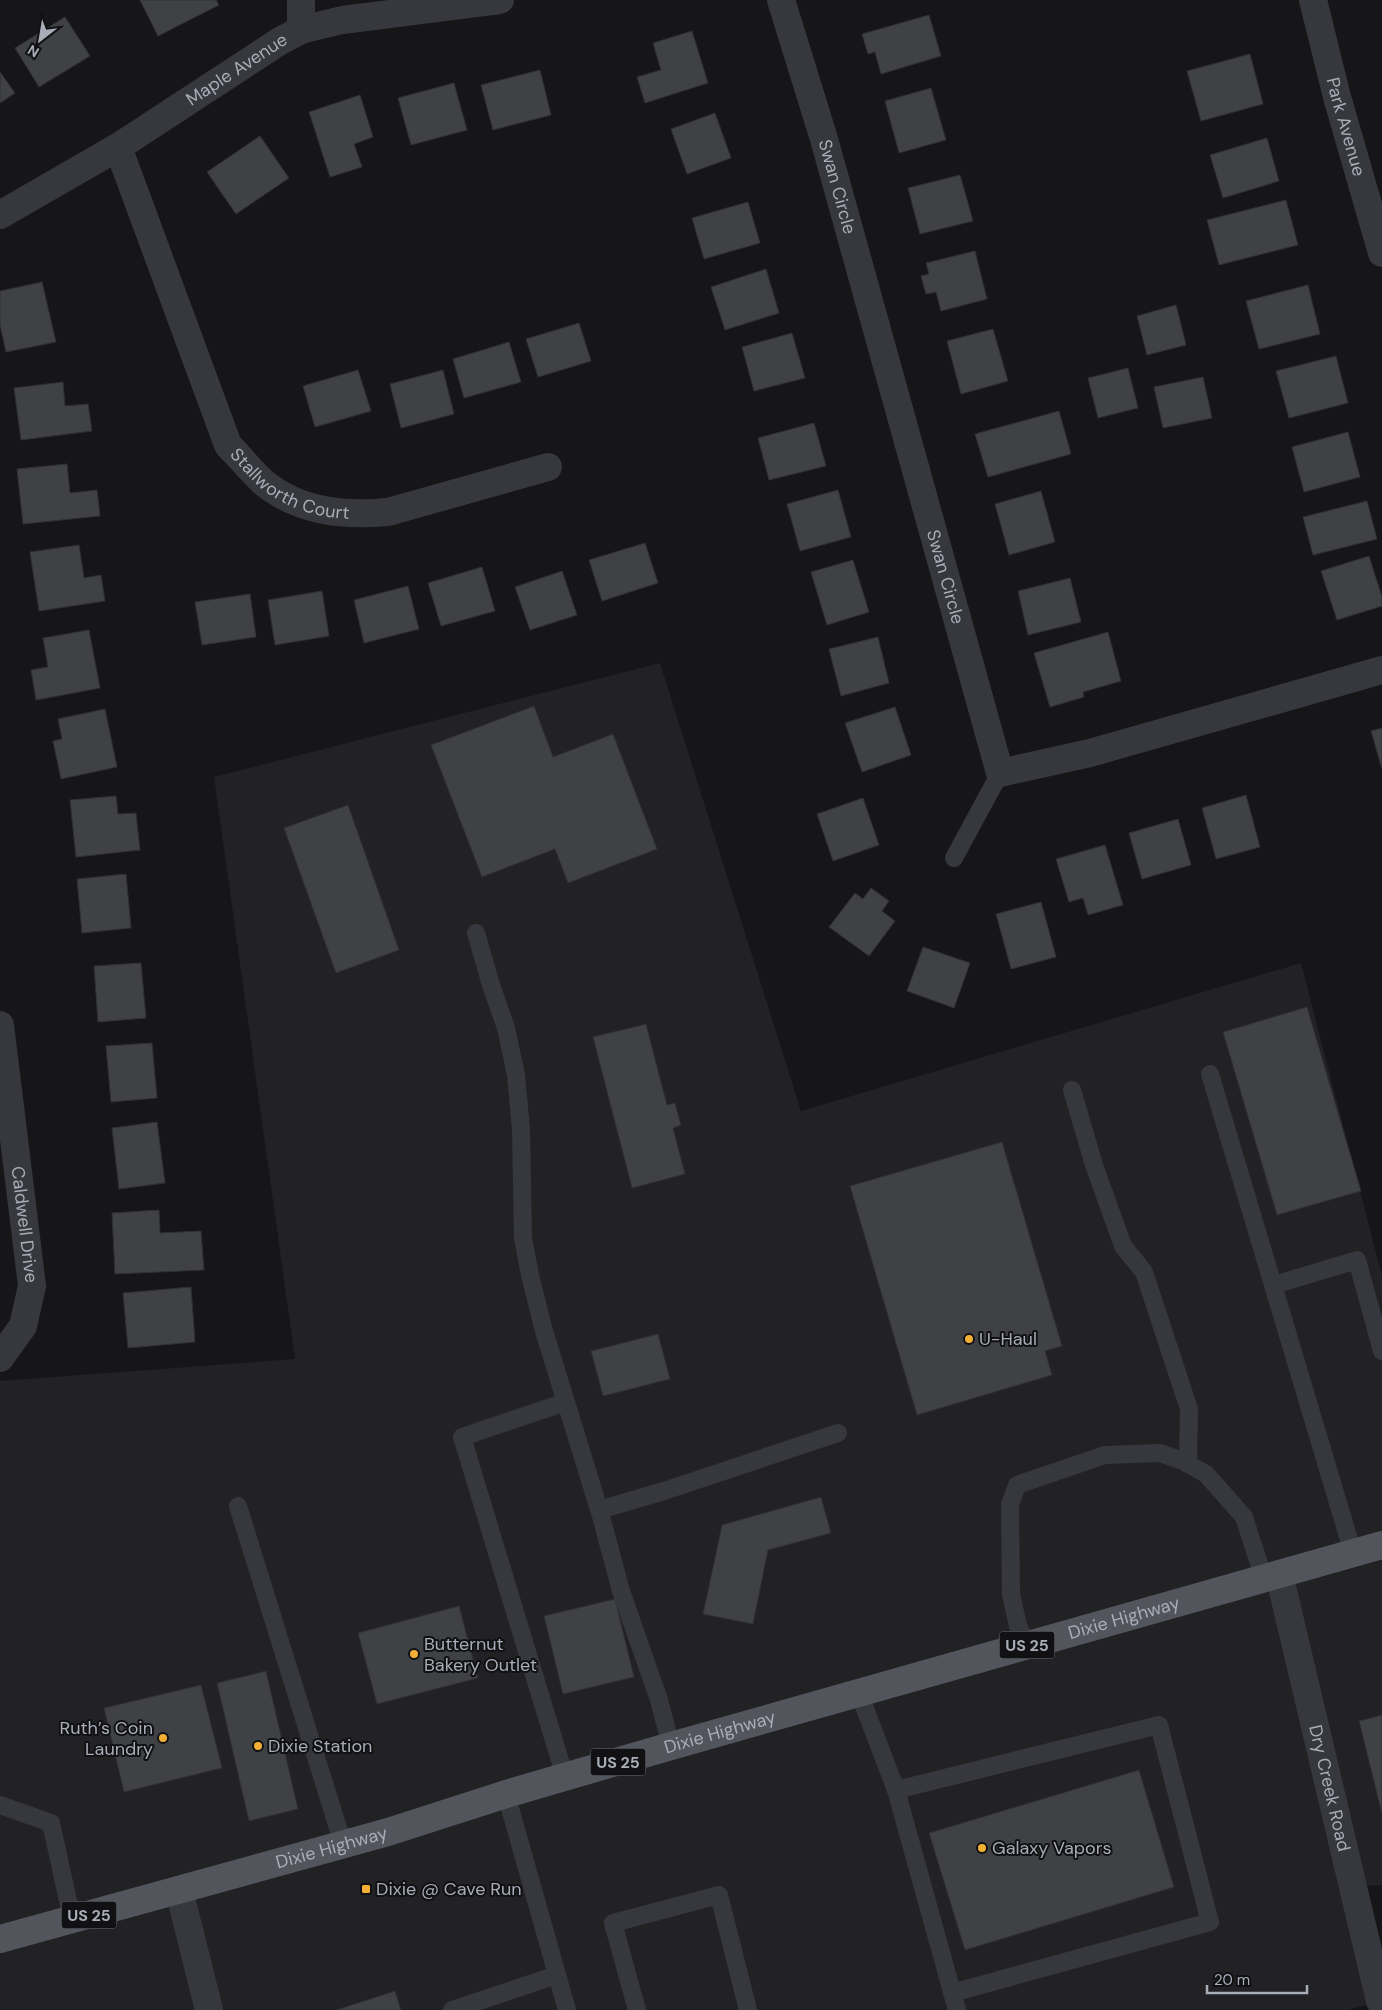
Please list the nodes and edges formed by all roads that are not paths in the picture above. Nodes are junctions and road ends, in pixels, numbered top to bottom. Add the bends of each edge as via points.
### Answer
1 (301, 0) edge
2 (500, 0) edge
3 (781, 0) edge
4 (1313, 0) edge
5 (302, 30) junction
6 (118, 147) junction
7 (0, 215) edge
8 (1382, 253) edge
9 (548, 467) dead end
10 (1382, 670) edge
11 (1000, 773) junction
12 (954, 858) dead end
13 (476, 933) dead end
14 (0, 1025) edge
15 (1210, 1074) dead end
16 (1072, 1090) dead end
17 (1274, 1286) junction
18 (1379, 1329) edge
19 (1382, 1351) edge
20 (0, 1358) edge
21 (566, 1402) junction
22 (838, 1434) dead end
23 (1188, 1464) junction
24 (238, 1506) dead end
25 (599, 1510) junction
26 (1382, 1545) edge
27 (1353, 1553) junction
28 (1271, 1576) junction
29 (1027, 1645) junction
30 (859, 1693) junction
31 (671, 1746) junction
32 (565, 1777) junction
33 (896, 1790) junction
34 (506, 1794) junction
35 (0, 1805) edge
36 (344, 1844) junction
37 (179, 1890) junction
38 (72, 1920) junction
39 (0, 1939) edge
40 (557, 1975) junction
41 (1380, 2001) dead end
42 (955, 2002) edge
43 (209, 2010) edge
44 (452, 2010) edge
45 (567, 2010) edge
46 (637, 2010) edge
47 (748, 2010) edge

1 - 5 street
2 - 5 street, Maple Avenue via 342,20
3 - 11 street, Swan Circle via 827,148
4 - 8 street, Park Avenue
5 - 6 street, Maple Avenue via 280,40
6 - 7 street, Maple Avenue
6 - 9 street, Stallworth Court via 228,445 264,482 294,502 330,512 364,514 388,512
10 - 11 street via 1090,753
11 - 12 lane
13 - 21 lane via 506,1028 516,1076 521,1129 523,1238 544,1331
14 - 20 street, Caldwell Drive via 32,1286 23,1326
15 - 17 lane
16 - 23 lane via 1123,1246 1144,1272 1189,1409
17 - 18 lane via 1356,1260
17 - 27 lane
18 - 19 lane
21 - 25 lane
21 - 32 lane via 462,1437
22 - 25 lane
23 - 28 lane via 1206,1474 1244,1517
23 - 29 lane via 1160,1453 1105,1455 1018,1485 1010,1505 1011,1594 1018,1626
24 - 36 lane
25 - 31 lane via 621,1591 660,1700
26 - 27 main road, Dixie Highway / US 25
27 - 28 main road, Dixie Highway / US 25
28 - 29 main road, Dixie Highway / US 25
28 - 41 street, Dry Creek Road
29 - 30 main road, Dixie Highway / US 25
30 - 31 main road, Dixie Highway / US 25
30 - 33 lane
31 - 32 main road, Dixie Highway / US 25
32 - 34 main road, Dixie Highway / US 25
33 - 42 lane
33 - 42 lane via 1159,1725 1210,1922
34 - 36 main road, Dixie Highway / US 25
34 - 40 lane
35 - 38 lane via 51,1824
36 - 37 main road, Dixie Highway / US 25
37 - 38 main road, Dixie Highway / US 25
37 - 43 street
38 - 39 main road, Dixie Highway / US 25
40 - 44 lane
40 - 45 lane
46 - 47 lane via 613,1923 719,1895

